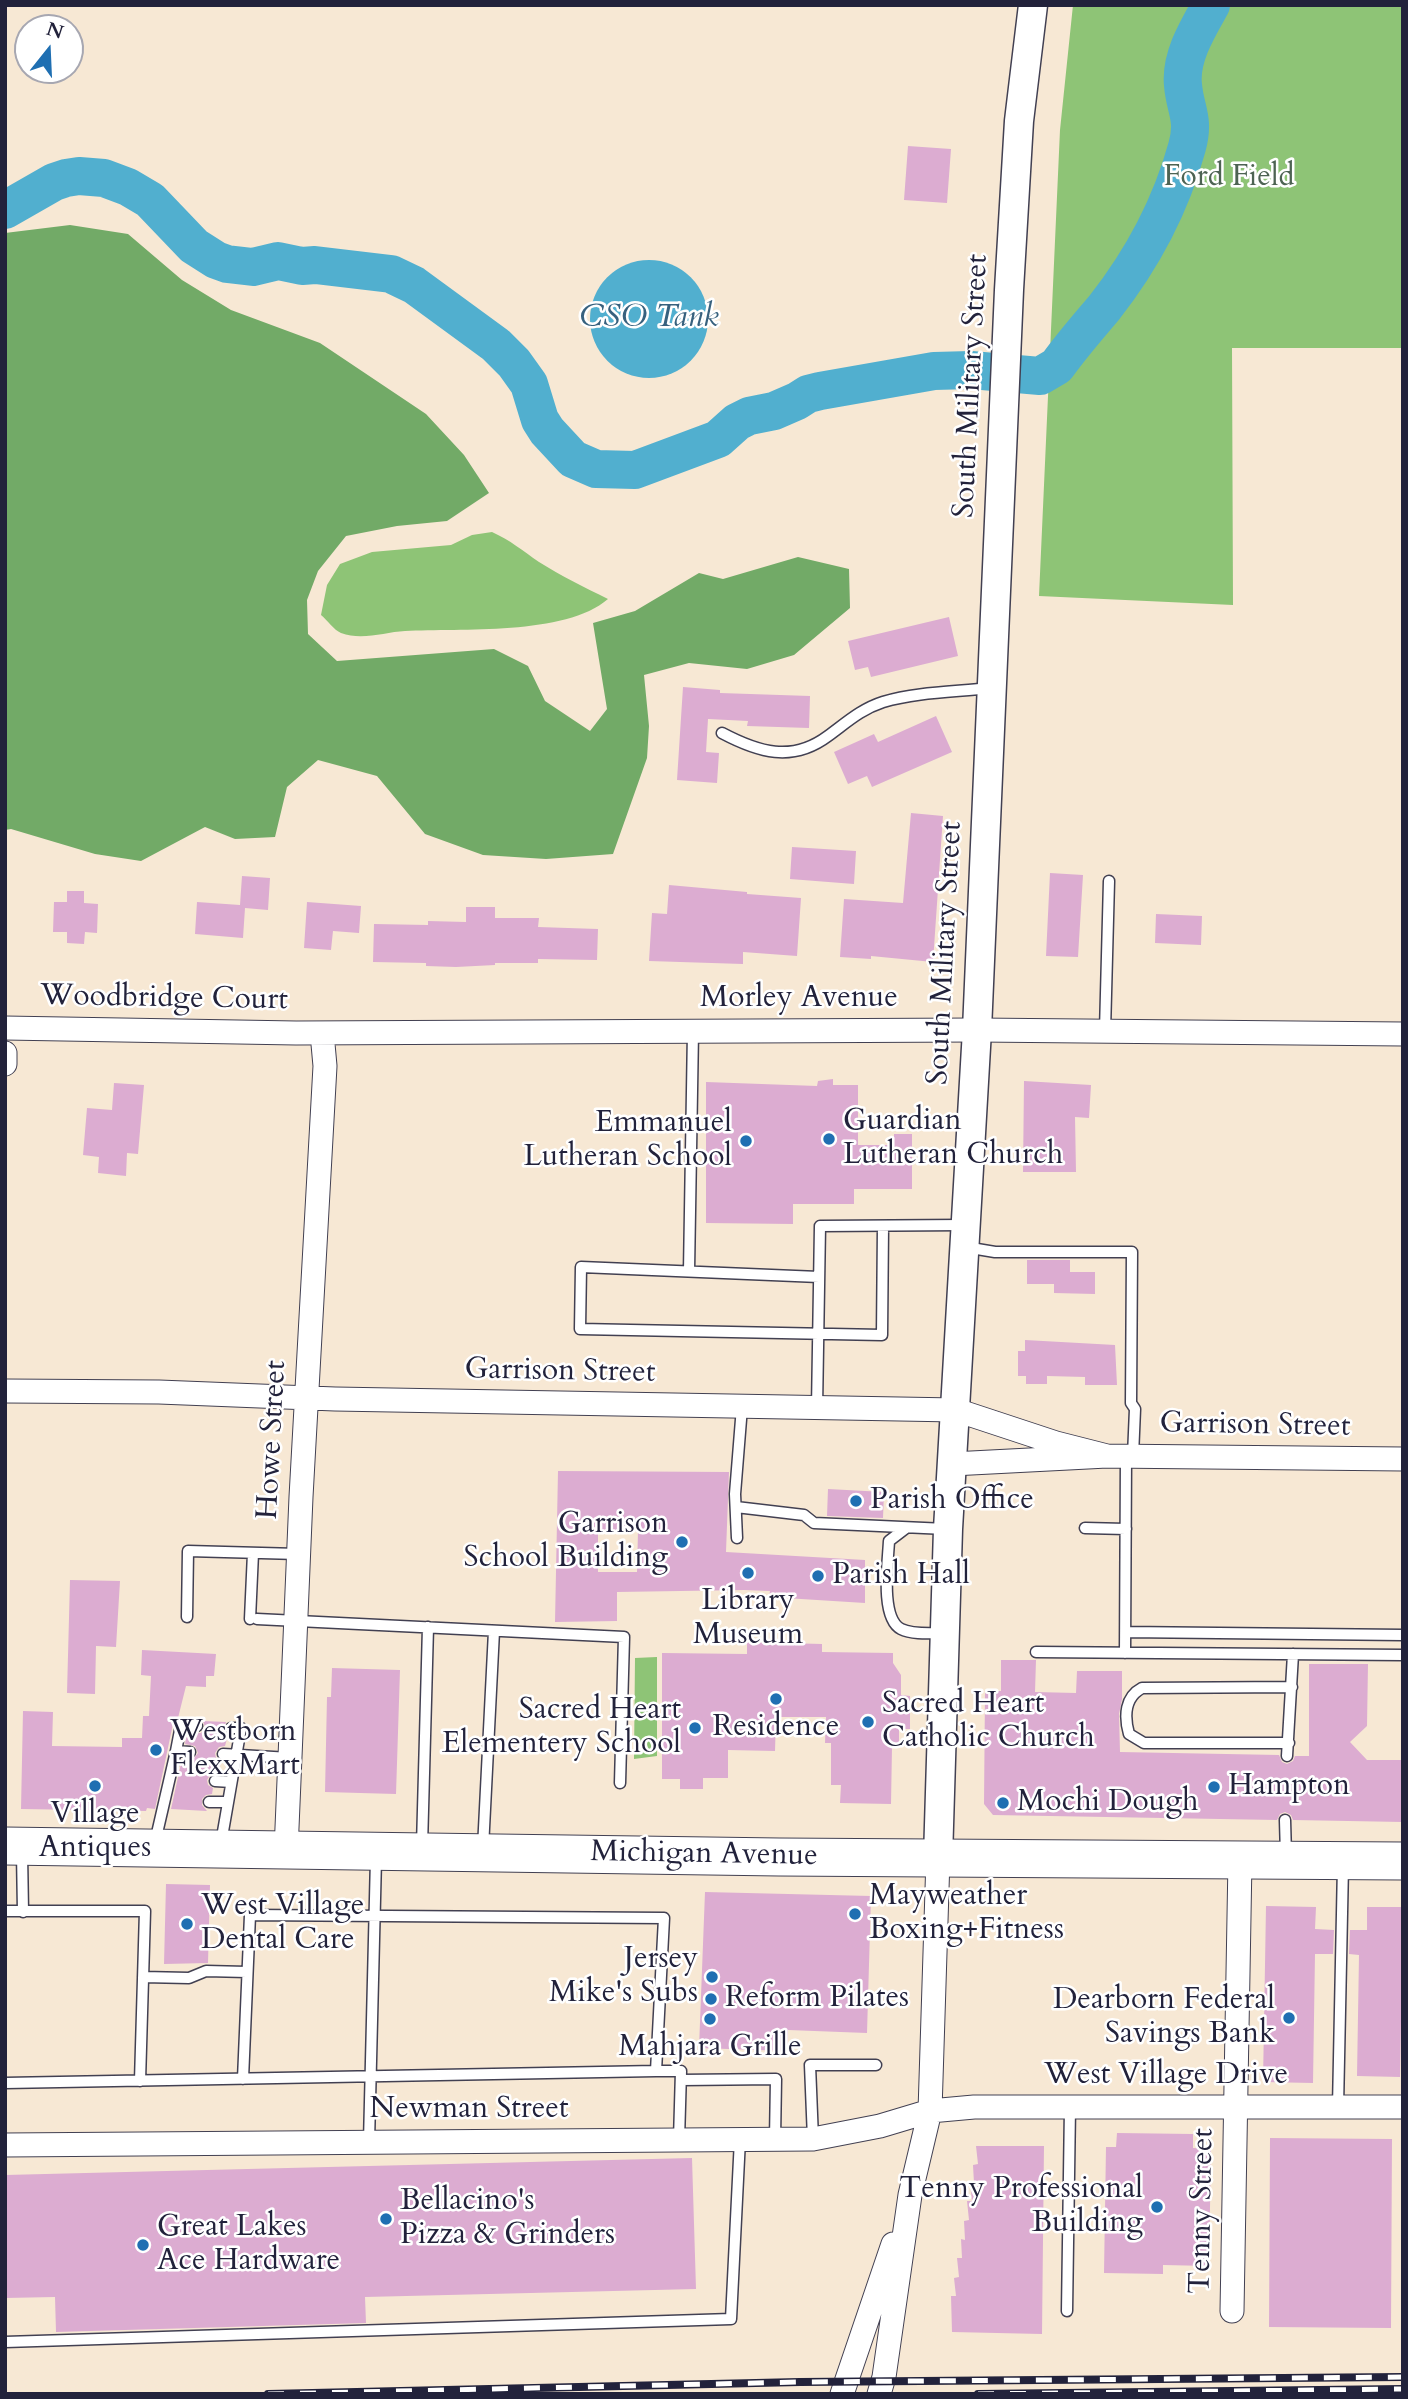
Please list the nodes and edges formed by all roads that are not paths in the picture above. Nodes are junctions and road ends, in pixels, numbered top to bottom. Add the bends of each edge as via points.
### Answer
1 (1033, 5) edge
2 (990, 688) junction
3 (722, 733) dead end
4 (1109, 881) dead end
5 (5, 1028) edge
6 (977, 1030) junction
7 (693, 1031) junction
8 (1105, 1031) junction
9 (322, 1033) junction
10 (1403, 1034) edge
11 (5, 1053) edge
12 (5, 1064) edge
13 (883, 1226) junction
14 (966, 1236) junction
15 (689, 1271) junction
16 (819, 1277) junction
17 (819, 1334) junction
18 (5, 1391) edge
19 (307, 1397) junction
20 (743, 1407) junction
21 (817, 1408) junction
22 (956, 1410) junction
23 (1122, 1456) junction
24 (1403, 1459) edge
25 (952, 1464) junction
26 (736, 1507) junction
27 (906, 1528) junction
28 (1086, 1528) dead end
29 (948, 1529) junction
30 (1126, 1529) junction
31 (737, 1538) dead end
32 (253, 1553) junction
33 (298, 1555) junction
34 (187, 1617) dead end
35 (295, 1620) junction
36 (428, 1627) junction
37 (494, 1631) junction
38 (1126, 1632) junction
39 (946, 1633) junction
40 (1403, 1635) edge
41 (1036, 1652) dead end
42 (1125, 1653) junction
43 (1293, 1654) junction
44 (1403, 1655) edge
45 (1292, 1686) junction
46 (197, 1726) dead end
47 (230, 1728) dead end
48 (1289, 1743) junction
49 (176, 1751) junction
50 (190, 1752) dead end
51 (223, 1754) dead end
52 (236, 1755) junction
53 (1287, 1756) dead end
54 (290, 1758) junction
55 (169, 1779) junction
56 (182, 1779) dead end
57 (215, 1781) dead end
58 (231, 1782) junction
59 (620, 1783) dead end
60 (164, 1799) junction
61 (177, 1800) dead end
62 (209, 1802) dead end
63 (227, 1802) junction
64 (1285, 1820) dead end
65 (14, 1846) edge
66 (153, 1848) junction
67 (220, 1850) junction
68 (286, 1851) junction
69 (376, 1851) junction
70 (422, 1852) junction
71 (483, 1852) junction
72 (938, 1858) junction
73 (1240, 1860) junction
74 (1286, 1860) junction
75 (1343, 1861) junction
76 (1403, 1861) edge
77 (5, 1911) edge
78 (23, 1912) junction
79 (375, 1916) junction
80 (247, 1972) junction
81 (143, 1977) junction
82 (876, 2065) dead end
83 (656, 2071) junction
84 (370, 2077) junction
85 (243, 2079) junction
86 (681, 2080) junction
87 (140, 2081) junction
88 (5, 2083) edge
89 (1070, 2107) junction
90 (1236, 2107) junction
91 (1339, 2107) junction
92 (1403, 2107) edge
93 (930, 2111) junction
94 (813, 2138) junction
95 (740, 2139) junction
96 (775, 2139) junction
97 (679, 2140) junction
98 (369, 2142) junction
99 (5, 2145) edge
100 (910, 2195) junction
101 (1067, 2311) dead end
102 (1232, 2311) dead end
103 (5, 2342) edge
104 (842, 2394) edge
105 (879, 2394) edge

1 - 2 street, South Military Street via 1019,121
2 - 3 lane via 903,697 880,704 851,717 802,750 772,752 748,747
2 - 6 street, South Military Street
4 - 8 lane
5 - 9 street, Woodbridge Court
6 - 7 street, Morley Avenue
6 - 8 street, Morley Avenue
6 - 14 street, South Military Street
7 - 9 street, Morley Avenue
7 - 15 lane
8 - 10 street, Morley Avenue
9 - 19 street, Howe Street via 326,1060
11 - 12 street
13 - 14 lane
13 - 16 lane via 820,1226
13 - 17 lane via 882,1335
14 - 22 street, South Military Street
14 - 23 lane via 995,1252 1132,1252 1131,1403 1135,1409
15 - 16 lane
15 - 17 lane via 582,1267 580,1329
16 - 17 lane
17 - 21 lane
18 - 19 street, Garrison Street
19 - 20 street, Garrison Street
19 - 33 street, Howe Street
20 - 21 street, Garrison Street
20 - 26 lane
21 - 22 street, Garrison Street
22 - 23 street, Garrison Street via 1056,1443
22 - 25 street, South Military Street
23 - 24 street, Garrison Street
23 - 25 street, Garrison Street
23 - 30 lane
25 - 29 street, South Military Street
26 - 27 lane via 804,1515 814,1523
26 - 31 lane
27 - 29 lane
27 - 39 lane via 889,1541 890,1615 901,1629
28 - 30 lane
29 - 39 street, South Military Street
30 - 38 lane
32 - 33 lane
32 - 34 lane via 188,1550
32 - 35 lane via 254,1619
33 - 35 street, Howe Street
35 - 36 lane
35 - 54 street, Howe Street
36 - 37 lane
36 - 70 lane
37 - 59 lane via 624,1637
37 - 71 lane
38 - 40 lane
38 - 42 lane
39 - 72 street, South Military Street
41 - 42 lane
42 - 43 lane
43 - 44 lane
43 - 45 lane
45 - 48 lane
45 - 48 lane via 1142,1688 1129,1699 1127,1708 1129,1734 1144,1743
46 - 49 lane via 181,1725
47 - 52 lane via 241,1728
48 - 53 lane
49 - 50 lane
49 - 55 lane
51 - 52 lane
52 - 54 lane
52 - 58 lane
54 - 68 street, Howe Street
55 - 56 lane
55 - 60 lane
57 - 58 lane
58 - 63 lane
60 - 61 lane
60 - 66 lane
62 - 63 lane
63 - 67 lane
64 - 74 lane
65 - 66 main road, Michigan Avenue
65 - 78 lane
66 - 67 main road, Michigan Avenue
67 - 68 main road, Michigan Avenue
68 - 69 main road, Michigan Avenue
69 - 70 main road, Michigan Avenue
69 - 79 lane
70 - 71 main road, Michigan Avenue
71 - 72 main road, Michigan Avenue
72 - 73 main road, Michigan Avenue
72 - 93 street, South Military Street
73 - 74 main road, Michigan Avenue
73 - 90 street, Tenny Street
74 - 75 main road, Michigan Avenue
75 - 76 main road, Michigan Avenue
75 - 91 lane
77 - 78 lane
78 - 81 lane via 145,1911
79 - 80 lane via 250,1915
79 - 83 lane via 664,1918
79 - 84 lane
80 - 81 lane via 206,1970 189,1978
80 - 85 lane
81 - 87 lane
82 - 94 lane via 810,2065
83 - 84 lane
83 - 86 lane via 681,2071
84 - 85 lane
84 - 98 lane
85 - 87 lane
86 - 96 lane via 776,2080
86 - 97 lane
87 - 88 lane
89 - 90 street, West Village Drive
89 - 93 street, West Village Drive
89 - 101 lane
90 - 91 street, West Village Drive
90 - 102 street, Tenny Street
91 - 92 street, West Village Drive
93 - 94 street, Newman Street
93 - 100 street, South Military Street
94 - 96 street, Newman Street
95 - 96 street, Newman Street
95 - 97 street, Newman Street
95 - 103 lane via 731,2319
97 - 98 street, Newman Street
98 - 99 street, Newman Street
100 - 104 street, South Military Street
100 - 105 street, South Military Street

